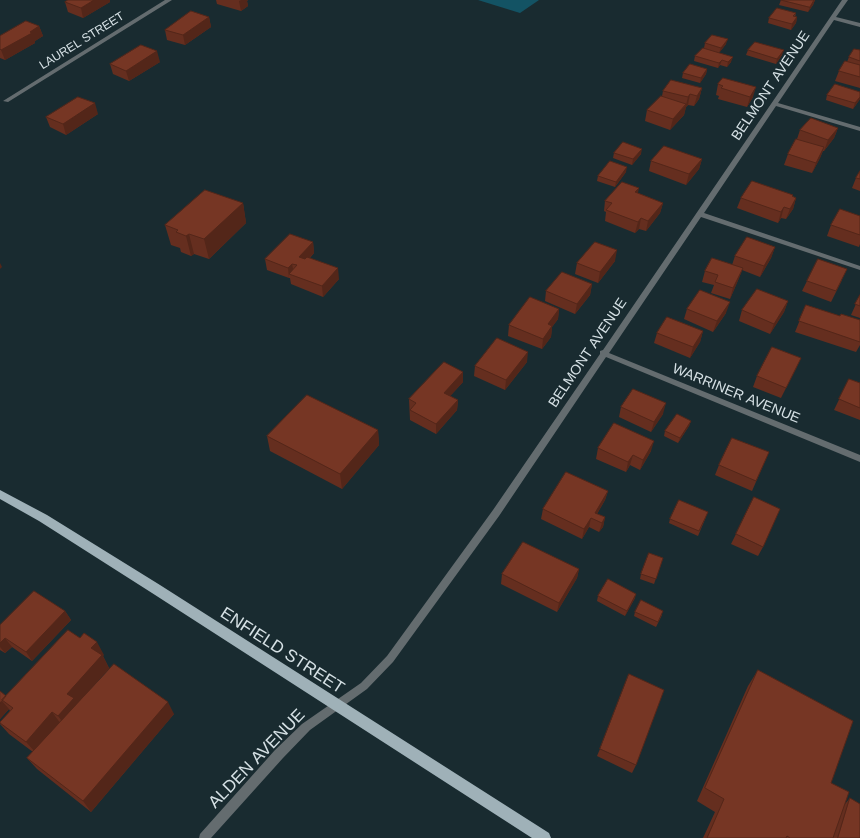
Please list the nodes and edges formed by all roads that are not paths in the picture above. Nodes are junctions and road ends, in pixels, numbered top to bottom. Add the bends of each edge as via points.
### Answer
1 (170, 0) edge
2 (845, 0) edge
3 (832, 18) junction
4 (860, 26) edge
5 (6, 101) dead end
6 (775, 104) junction
7 (860, 129) edge
8 (700, 214) junction
9 (860, 268) edge
10 (603, 353) junction
11 (860, 459) edge
12 (0, 494) edge
13 (336, 706) junction
14 (204, 838) edge
15 (544, 838) edge

1 - 5 street, LAUREL STREET
2 - 3 street, BELMONT AVENUE
3 - 4 street
3 - 6 street, BELMONT AVENUE
6 - 7 street
6 - 8 street, BELMONT AVENUE
8 - 9 street
8 - 10 street, BELMONT AVENUE
10 - 11 street, WARRINER AVENUE
10 - 13 street, BELMONT AVENUE via 496,513 390,659 364,686
12 - 13 main road, ENFIELD STREET via 43,518
13 - 14 street, ALDEN AVENUE via 306,726
13 - 15 main road, ENFIELD STREET

